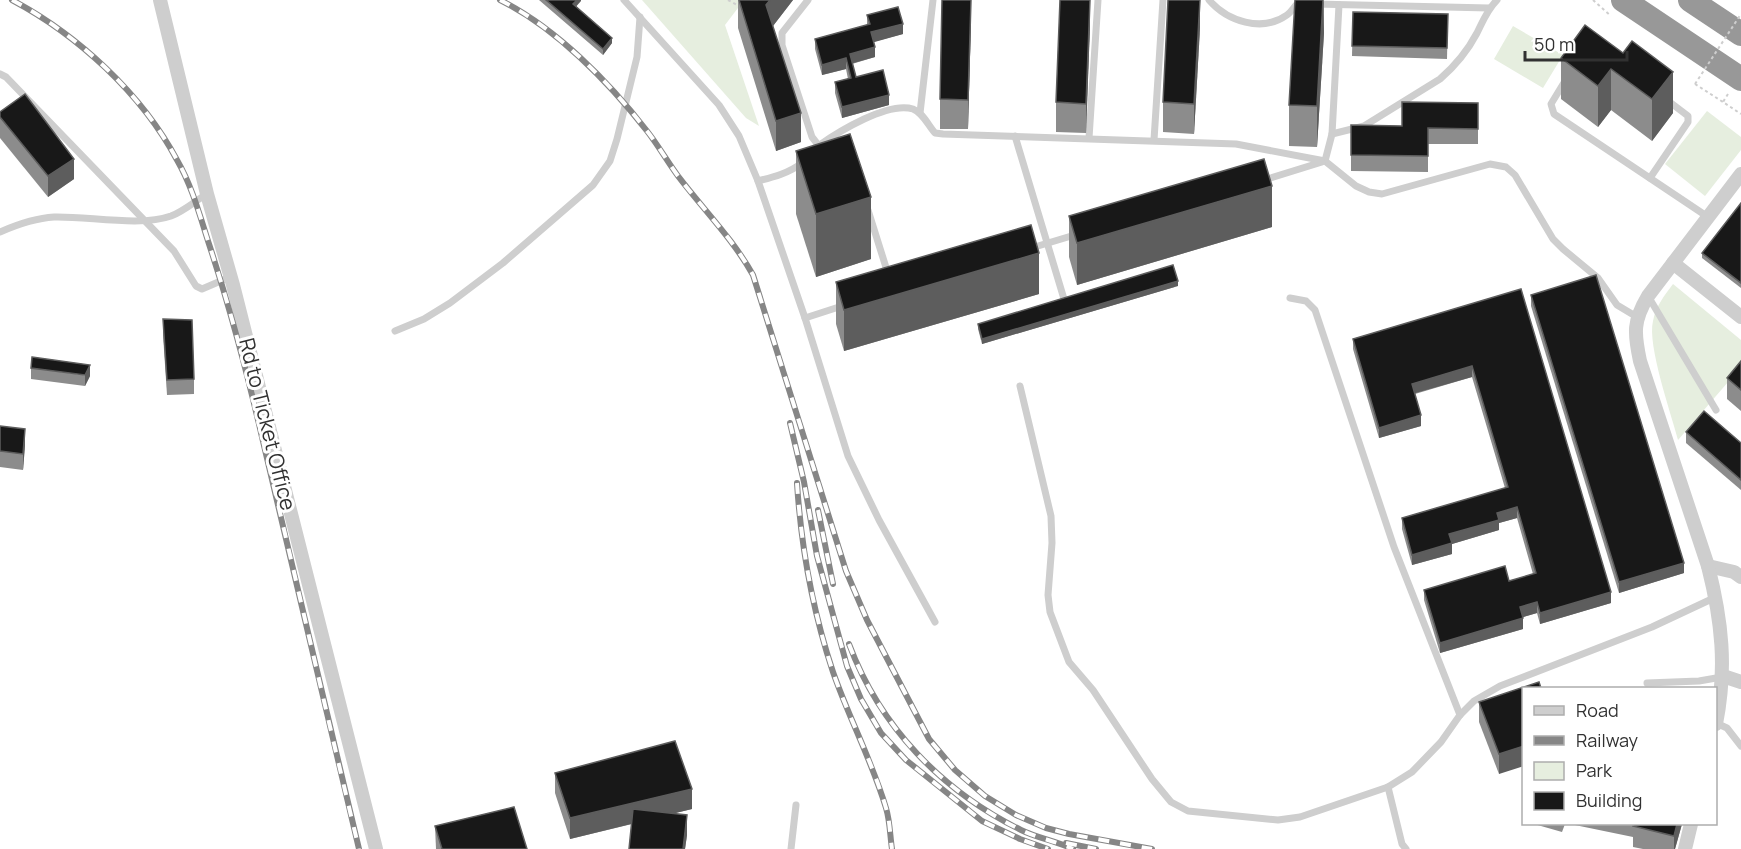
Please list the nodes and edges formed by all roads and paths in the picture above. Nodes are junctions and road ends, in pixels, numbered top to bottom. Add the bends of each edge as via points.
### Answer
1 (160, 0) edge
2 (624, 0) edge
3 (728, 0) edge
4 (808, 0) edge
5 (933, 0) edge
6 (1098, 0) edge
7 (1163, 0) edge
8 (1209, 0) edge
9 (1497, 0) edge
10 (1623, 0) edge
11 (1690, 0) edge
12 (1297, 2) edge
13 (1340, 5) junction
14 (739, 6) edge
15 (1489, 8) junction
16 (1741, 14) edge
17 (640, 17) junction
18 (1741, 34) edge
19 (1572, 72) edge
20 (0, 74) edge
21 (1735, 86) edge
22 (1665, 98) edge
23 (1723, 102) junction
24 (920, 113) junction
25 (1741, 114) edge
26 (1332, 134) junction
27 (1015, 136) junction
28 (1089, 138) junction
29 (1154, 140) junction
30 (816, 149) junction
31 (827, 149) edge
32 (807, 158) edge
33 (1325, 161) junction
34 (1741, 174) edge
35 (1650, 178) junction
36 (758, 181) junction
37 (1252, 184) edge
38 (207, 194) junction
39 (866, 204) edge
40 (1708, 217) junction
41 (145, 220) junction
42 (0, 232) edge
43 (1082, 233) edge
44 (1048, 243) junction
45 (1015, 253) edge
46 (1673, 263) junction
47 (230, 277) junction
48 (890, 280) edge
49 (1648, 297) junction
50 (1290, 298) dead end
51 (1064, 299) edge
52 (849, 304) edge
53 (1636, 317) junction
54 (1741, 317) edge
55 (805, 318) junction
56 (395, 332) dead end
57 (1020, 386) dead end
58 (1716, 410) dead end
59 (1708, 566) junction
60 (1741, 577) edge
61 (1716, 597) junction
62 (935, 622) dead end
63 (1723, 676) junction
64 (1741, 682) edge
65 (1647, 683) dead end
66 (1460, 714) junction
67 (1717, 716) edge
68 (1717, 723) edge
69 (1741, 746) edge
70 (1388, 787) junction
71 (796, 805) dead end
72 (1691, 825) edge
73 (376, 849) edge
74 (791, 849) edge
75 (1406, 849) edge
76 (1685, 849) edge

1 - 38 street, Rd to Ticket Office
2 - 17 lane
3 - 14 path
4 - 30 lane via 782,33 782,45
5 - 24 lane
6 - 28 lane
7 - 29 lane
8 - 12 lane via 1227,16 1255,24 1288,15
9 - 15 lane
10 - 21 highway
11 - 18 highway
12 - 13 lane
13 - 15 lane
13 - 26 lane
15 - 26 lane via 1469,46 1440,79 1364,126
16 - 23 path, bridge via 1695,84
17 - 36 lane via 719,105 739,136
17 - 56 lane via 637,57 617,139 610,161 593,185 450,303
19 - 35 lane via 1551,104 1554,114
20 - 41 lane
21 - 23 path
22 - 35 lane via 1688,116 1688,122
23 - 25 path
24 - 27 lane via 935,133
24 - 30 lane via 901,108 861,119
26 - 33 lane
27 - 28 lane
27 - 44 lane
28 - 29 lane
29 - 33 lane via 1236,144
30 - 31 lane
32 - 36 lane via 776,177
33 - 37 lane
33 - 53 lane via 1356,186 1382,194 1478,166 1506,167 1515,175 1553,239 1598,278 1617,305
34 - 40 street
35 - 40 lane
36 - 55 lane
38 - 41 lane via 170,217
38 - 47 street, Rd to Ticket Office
39 - 48 lane
40 - 46 street
41 - 42 lane via 53,218
41 - 47 lane via 174,251 196,286 202,289
43 - 44 lane
44 - 45 lane
44 - 51 lane
46 - 49 street
46 - 54 street
47 - 73 street, Rd to Ticket Office
49 - 53 street
49 - 58 lane
50 - 66 lane via 1306,302 1315,310 1394,547
52 - 55 lane
53 - 59 street via 1640,361
55 - 62 lane via 848,456
57 - 70 lane via 1051,516 1050,612 1069,662 1171,802 1188,811 1278,820 1300,817
59 - 60 street
59 - 61 street
61 - 63 street
61 - 66 lane via 1652,627 1500,686
63 - 64 street
63 - 65 lane
63 - 67 street
66 - 70 lane via 1441,742 1412,772
68 - 69 lane via 1727,728
70 - 75 lane
71 - 74 lane
72 - 76 street

